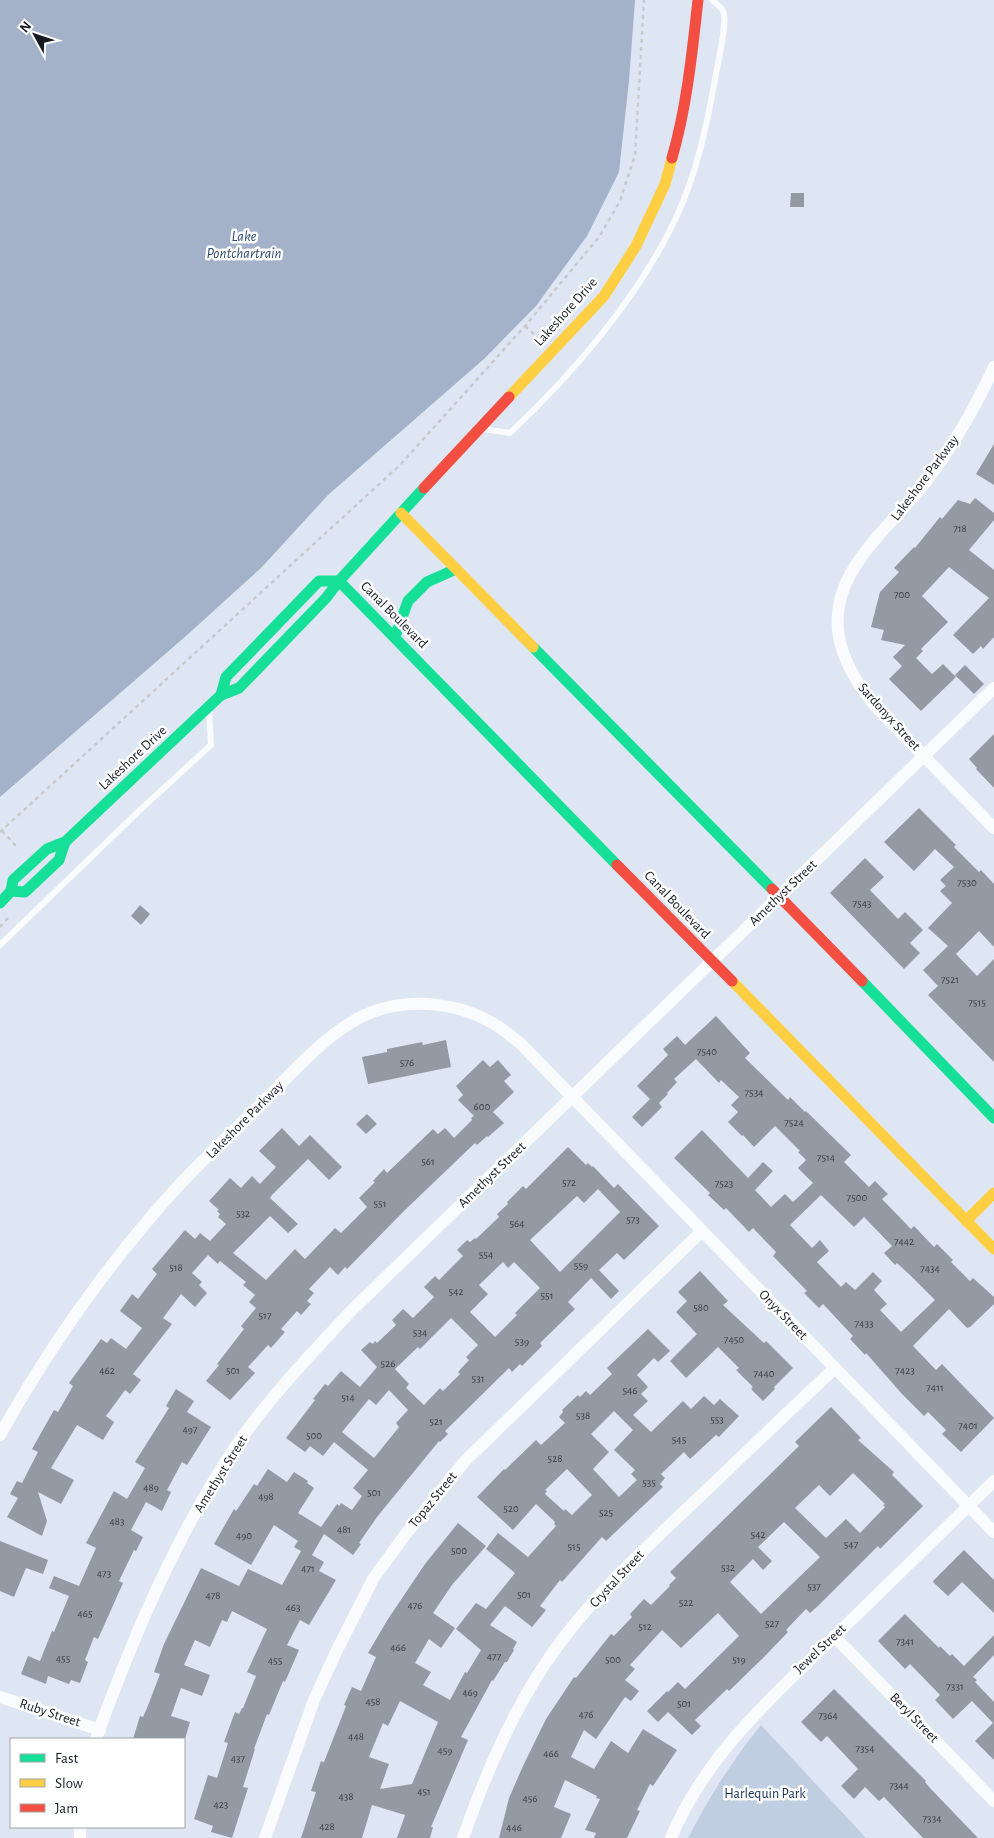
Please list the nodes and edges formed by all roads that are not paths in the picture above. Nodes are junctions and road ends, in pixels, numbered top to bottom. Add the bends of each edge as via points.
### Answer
1 (698, 0) edge
2 (712, 0) edge
3 (994, 367) edge
4 (480, 428) junction
5 (401, 513) junction
6 (456, 569) junction
7 (339, 581) junction
8 (846, 582) joint
9 (395, 637) junction
10 (994, 688) edge
11 (221, 695) junction
12 (209, 706) junction
13 (924, 756) junction
14 (994, 828) edge
15 (65, 842) junction
16 (11, 891) junction
17 (780, 896) junction
18 (0, 903) edge
19 (0, 945) edge
20 (711, 961) junction
21 (572, 1097) junction
22 (994, 1118) edge
23 (994, 1193) edge
24 (966, 1221) junction
25 (702, 1231) junction
26 (994, 1250) edge
27 (835, 1368) junction
28 (0, 1435) edge
29 (994, 1481) edge
30 (968, 1506) junction
31 (994, 1532) edge
32 (834, 1636) junction
33 (0, 1697) edge
34 (98, 1734) edge
35 (994, 1800) edge
36 (265, 1838) edge
37 (463, 1838) edge
38 (671, 1838) edge

1 - 4 street, Lakeshore Drive via 680,135 665,184 636,246 604,296
2 - 4 lane via 723,11 724,17 710,110 693,173 674,223 646,275 576,364 510,433
3 - 8 street, Lakeshore Parkway via 980,399 952,445 859,559
4 - 5 street, Lakeshore Drive
5 - 6 street
5 - 7 street, Lakeshore Drive
6 - 9 street via 427,582 408,601
6 - 17 street
7 - 9 street, Canal Boulevard
7 - 11 street, Lakeshore Drive via 239,688
7 - 11 street, Lakeshore Drive via 319,581 226,677
8 - 13 street, Sardonyx Street via 837,624 849,670 876,707
9 - 20 street, Canal Boulevard
10 - 13 street, Amethyst Street
11 - 12 street, Lakeshore Drive
12 - 15 street, Lakeshore Drive
12 - 19 lane via 211,745
13 - 14 street, Sardonyx Street
13 - 17 street, Amethyst Street
15 - 16 street, Lakeshore Drive via 47,849 13,880
15 - 16 street, Lakeshore Drive via 59,860 25,892
16 - 18 street, Lakeshore Drive
17 - 20 street, Amethyst Street
17 - 22 street
20 - 21 street, Amethyst Street
20 - 24 street, Canal Boulevard
21 - 25 street, Onyx Street
21 - 28 street, Lakeshore Parkway via 522,1045 501,1028 472,1014 448,1006 422,1004 394,1006 355,1020 299,1065 151,1217 57,1340
21 - 34 street, Amethyst Street via 352,1310 272,1398 201,1502 141,1623
23 - 24 street
24 - 26 street, Canal Boulevard
25 - 27 street, Onyx Street
25 - 36 street, Topaz Street via 465,1461 373,1579 314,1700
27 - 30 street, Onyx Street
27 - 37 street, Crystal Street via 658,1536 573,1628 548,1661 502,1739
29 - 30 street, Jewel Street
30 - 31 street, Onyx Street
30 - 32 street, Jewel Street
32 - 35 street, Beryl Street
32 - 38 street, Jewel Street via 738,1732 701,1782
33 - 34 street, Ruby Street

